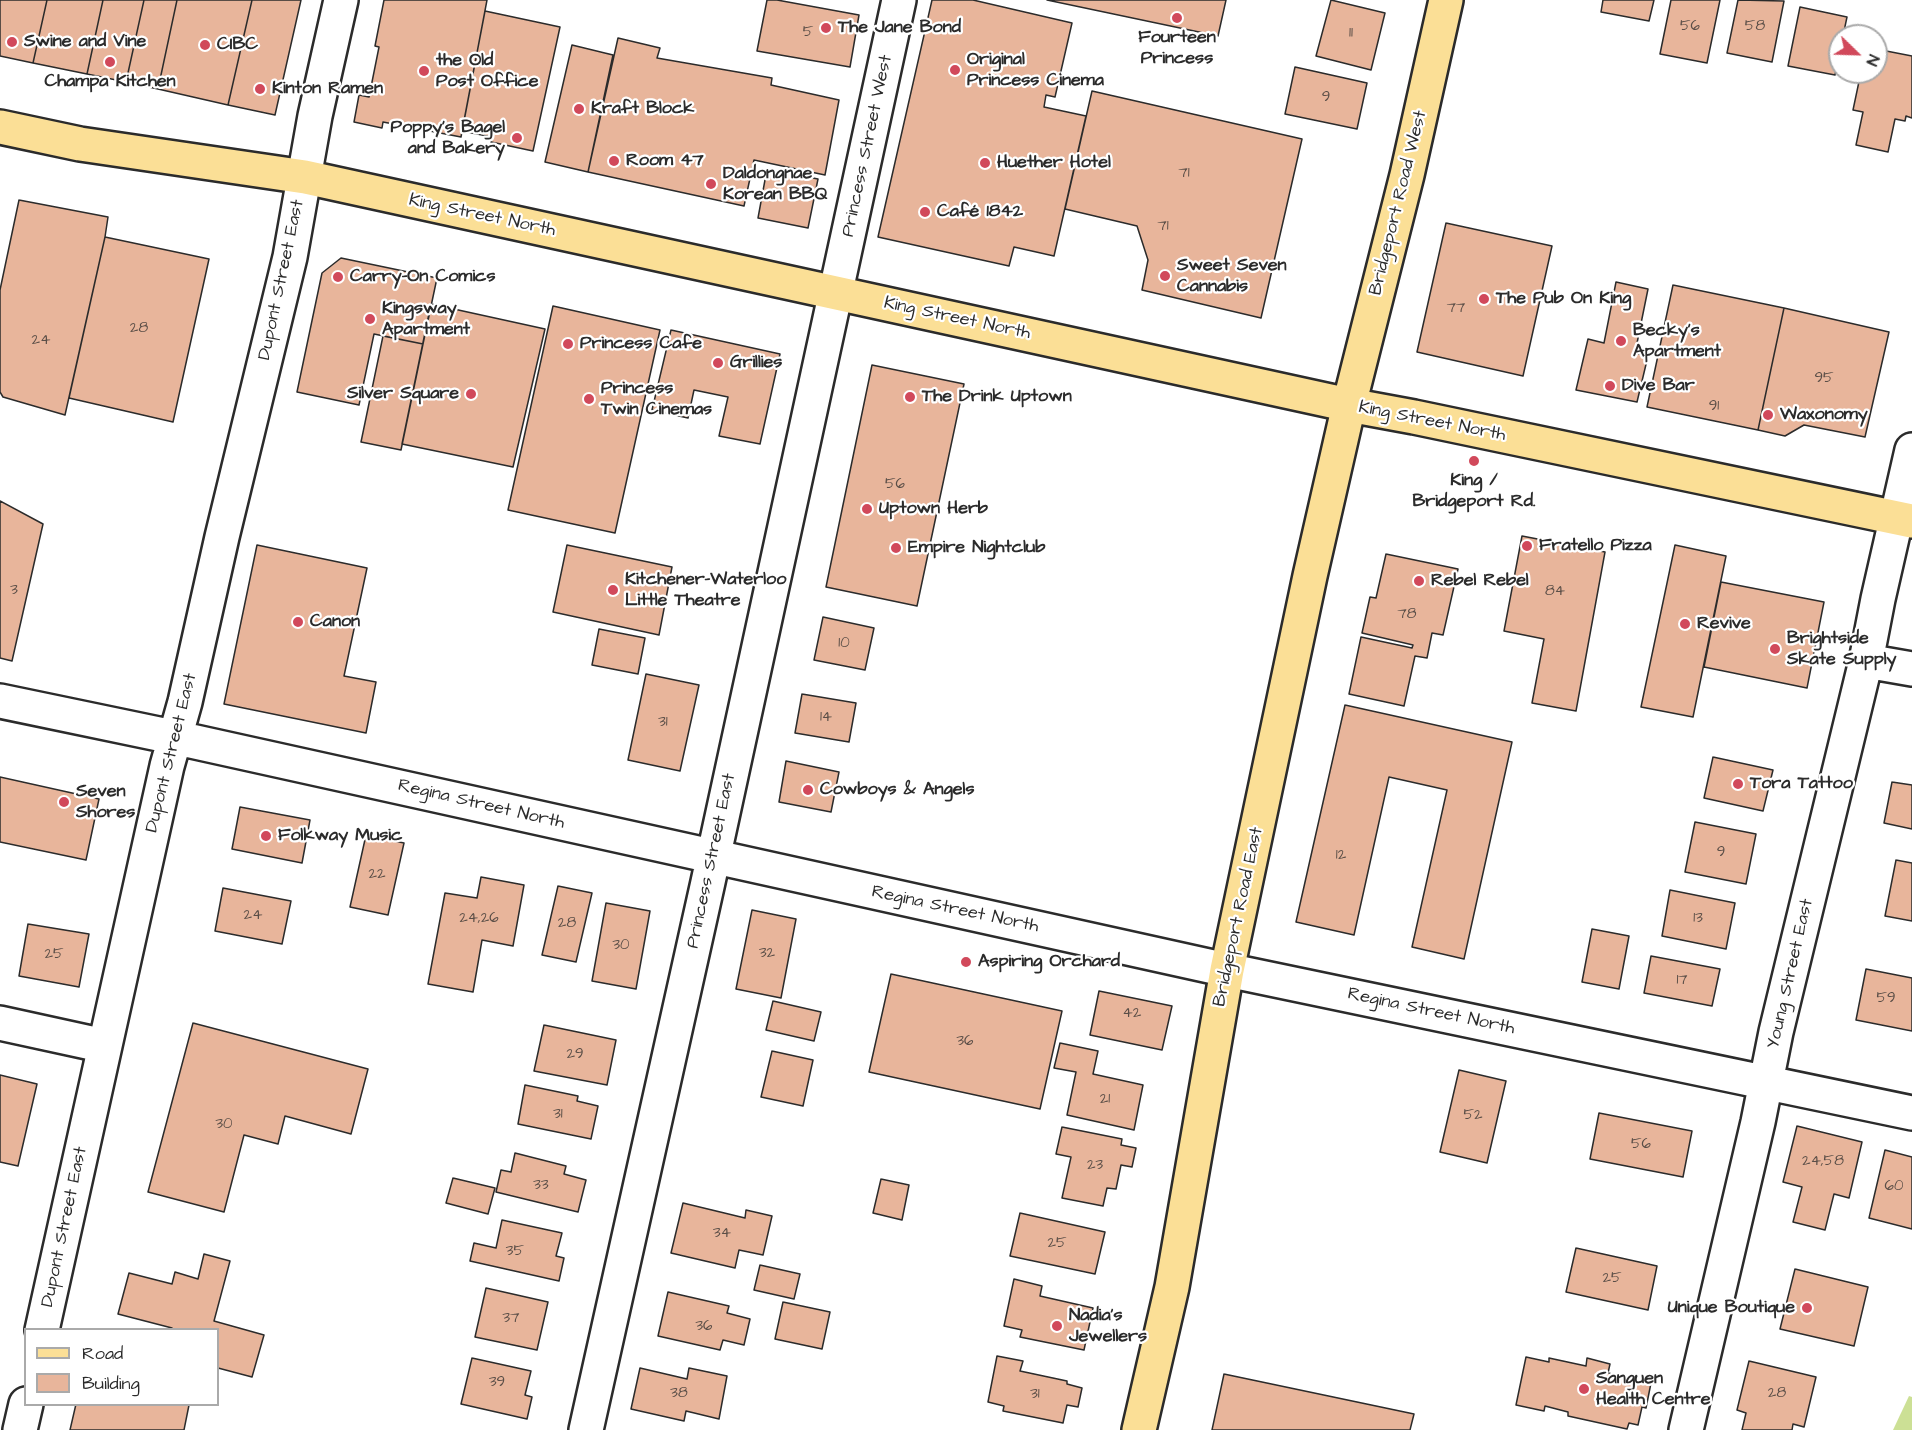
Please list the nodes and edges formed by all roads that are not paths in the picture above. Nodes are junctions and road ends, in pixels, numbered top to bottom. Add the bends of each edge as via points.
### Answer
1 (341, 0) edge
2 (899, 0) edge
3 (1446, 0) edge
4 (0, 127) edge
5 (304, 177) junction
6 (837, 293) junction
7 (1349, 405) junction
8 (1912, 450) edge
9 (1905, 520) edge
10 (1866, 661) junction
11 (1912, 669) edge
12 (0, 701) edge
13 (173, 737) junction
14 (713, 857) junction
15 (1227, 970) junction
16 (0, 1023) edge
17 (105, 1046) junction
18 (1766, 1082) junction
19 (1912, 1113) edge
20 (42, 1328) edge
21 (26, 1406) edge
22 (20, 1430) edge
23 (586, 1430) edge
24 (1139, 1430) edge
25 (1686, 1430) edge

1 - 5 street, Dupont Street East
2 - 6 street, Princess Street West
3 - 7 main road, Bridgeport Road West
4 - 5 main road, King Street North via 80,144
5 - 6 main road, King Street North
5 - 13 street, Dupont Street East via 290,257 185,702
6 - 7 main road, King Street North
6 - 14 street, Princess Street East
7 - 9 main road, King Street North
7 - 15 main road, Bridgeport Road East
8 - 9 street, Young Street East
9 - 10 street, Young Street East via 1878,599
10 - 11 street
10 - 18 street, Young Street East
12 - 13 street, Regina Street North
13 - 14 street, Regina Street North
13 - 17 street, Dupont Street East
14 - 15 street, Regina Street North
14 - 23 street, Princess Street East
15 - 18 street, Regina Street North
15 - 24 main road, Bridgeport Road East via 1172,1287
16 - 17 street
17 - 20 street, Dupont Street East
18 - 19 street, Regina Street North
18 - 25 street, Young Street East
21 - 22 street

